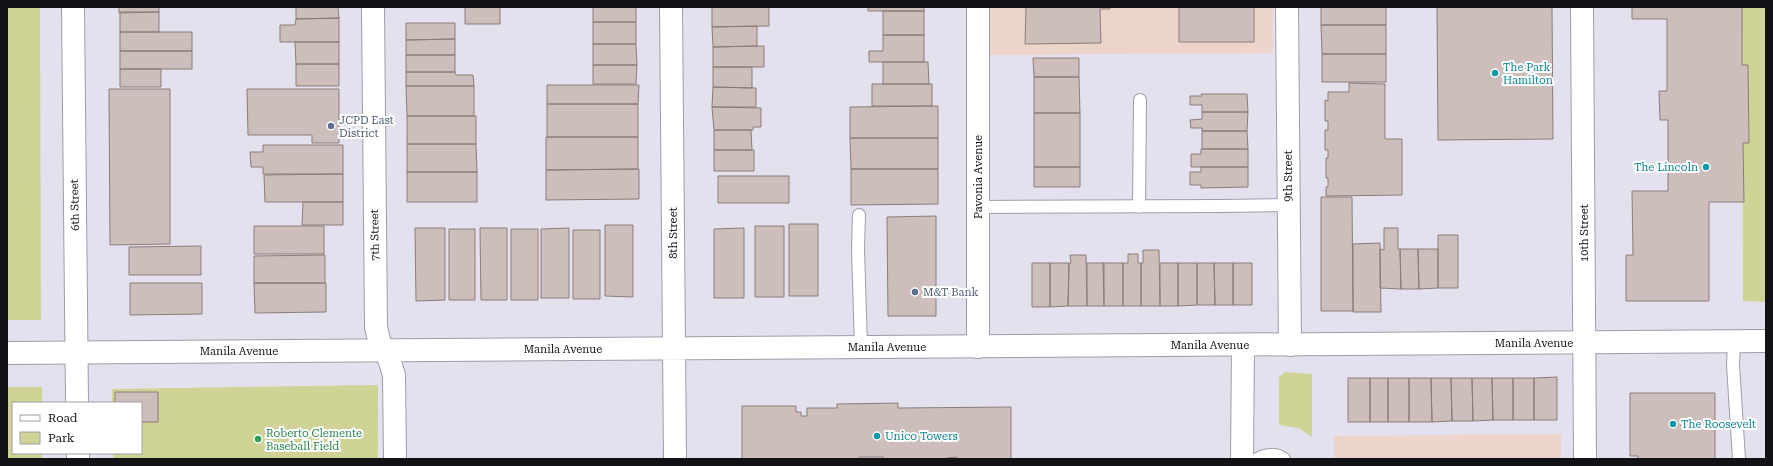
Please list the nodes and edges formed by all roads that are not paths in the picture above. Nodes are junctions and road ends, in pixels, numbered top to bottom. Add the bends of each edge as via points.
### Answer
1 (73, 7) edge
2 (373, 7) edge
3 (671, 7) edge
4 (978, 7) edge
5 (1287, 7) edge
6 (1582, 7) edge
7 (1140, 100) dead end
8 (1289, 205) junction
9 (978, 207) junction
10 (1140, 207) junction
11 (859, 215) dead end
12 (1766, 341) edge
13 (1584, 342) junction
14 (1734, 342) junction
15 (1290, 344) junction
16 (1243, 345) junction
17 (861, 347) junction
18 (978, 347) junction
19 (674, 348) junction
20 (385, 350) junction
21 (77, 352) junction
22 (7, 353) edge
23 (77, 402) edge
24 (395, 459) edge
25 (675, 459) edge
26 (1242, 459) edge
27 (1257, 459) edge
28 (1284, 459) edge
29 (1584, 459) edge
30 (1739, 459) edge

1 - 21 street, 6th Street
2 - 20 street, 7th Street via 376,327 380,344
3 - 19 street, 8th Street
4 - 9 street, Pavonia Avenue
5 - 8 street, 9th Street
6 - 13 street, 10th Street
7 - 10 lane
8 - 10 lane
8 - 15 street, 9th Street
9 - 10 lane
9 - 18 street, Pavonia Avenue
11 - 17 lane
12 - 14 street, Manila Avenue
13 - 14 street, Manila Avenue
13 - 15 street, Manila Avenue
13 - 29 street, 10th Street
14 - 30 lane
15 - 16 street, Manila Avenue
16 - 18 street, Manila Avenue
16 - 26 street
17 - 18 street, Manila Avenue
17 - 19 street, Manila Avenue
19 - 20 street, Manila Avenue
19 - 25 street, 8th Street
20 - 21 street, Manila Avenue
20 - 24 street, 7th Street via 394,375
21 - 22 street, Manila Avenue
21 - 23 street, 6th Street
27 - 28 lane via 1261,456 1274,455

